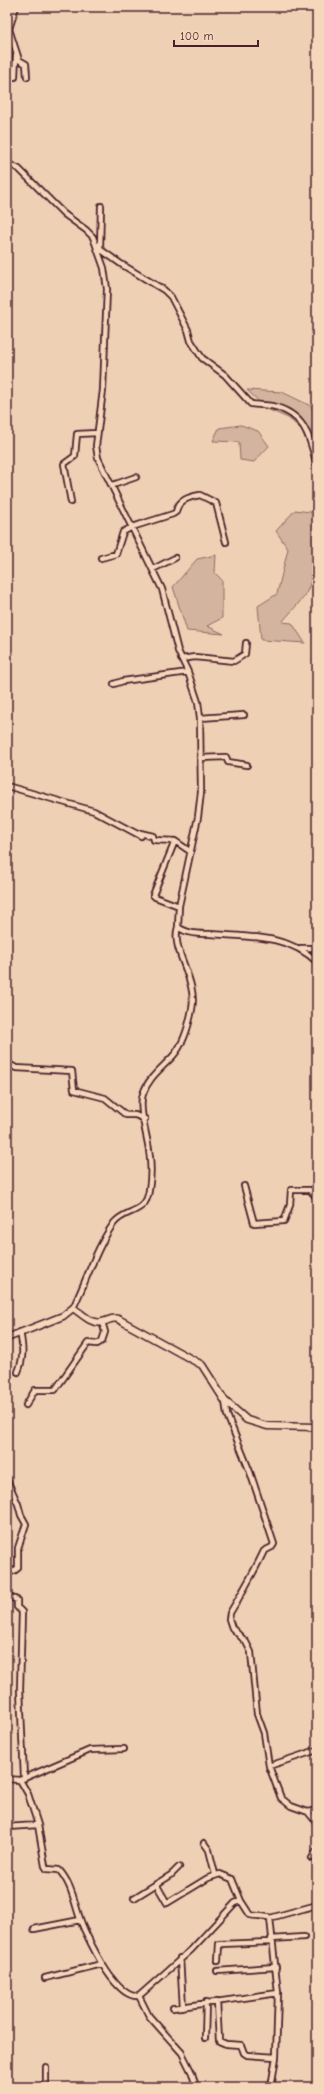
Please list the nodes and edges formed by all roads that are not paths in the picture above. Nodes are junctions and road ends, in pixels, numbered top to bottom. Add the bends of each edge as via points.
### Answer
1 (16, 7) edge
2 (16, 51) junction
3 (7, 77) edge
4 (27, 77) dead end
5 (7, 163) edge
6 (101, 206) dead end
7 (99, 248) junction
8 (97, 433) junction
9 (317, 466) edge
10 (136, 477) dead end
11 (113, 485) junction
12 (71, 502) dead end
13 (132, 526) junction
14 (226, 542) dead end
15 (101, 558) dead end
16 (175, 558) dead end
17 (153, 569) junction
18 (246, 643) dead end
19 (181, 659) junction
20 (188, 672) junction
21 (114, 684) dead end
22 (244, 715) dead end
23 (200, 718) junction
24 (200, 758) junction
25 (247, 765) dead end
26 (7, 786) edge
27 (175, 841) junction
28 (191, 852) junction
29 (179, 906) junction
30 (178, 927) junction
31 (299, 948) junction
32 (317, 948) edge
33 (317, 962) edge
34 (7, 1063) edge
35 (144, 1119) junction
36 (244, 1186) dead end
37 (317, 1198) edge
38 (73, 1308) junction
39 (102, 1322) junction
40 (20, 1332) junction
41 (7, 1338) edge
42 (18, 1372) dead end
43 (225, 1401) junction
44 (26, 1405) dead end
45 (317, 1428) edge
46 (7, 1480) edge
47 (7, 1573) edge
48 (7, 1596) edge
49 (124, 1749) dead end
50 (317, 1750) edge
51 (269, 1766) junction
52 (7, 1778) edge
53 (22, 1778) junction
54 (317, 1810) edge
55 (308, 1812) junction
56 (317, 1823) edge
57 (38, 1825) junction
58 (7, 1827) edge
59 (204, 1843) dead end
60 (317, 1850) edge
61 (312, 1858) dead end
62 (179, 1867) dead end
63 (215, 1874) junction
64 (156, 1884) junction
65 (134, 1898) dead end
66 (241, 1901) junction
67 (317, 1905) edge
68 (270, 1918) junction
69 (80, 1920) junction
70 (34, 1929) dead end
71 (304, 1937) dead end
72 (272, 1940) junction
73 (180, 1958) junction
74 (218, 1961) dead end
75 (102, 1964) junction
76 (276, 1967) junction
77 (218, 1971) dead end
78 (45, 1978) dead end
79 (278, 1993) junction
80 (139, 1996) junction
81 (217, 2001) junction
82 (206, 2002) junction
83 (183, 2007) junction
84 (173, 2008) dead end
85 (205, 2038) dead end
86 (276, 2057) junction
87 (46, 2067) dead end
88 (46, 2087) edge
89 (196, 2087) edge
90 (271, 2087) edge

1 - 2 street via 9,27
2 - 3 street via 15,77
2 - 4 street via 19,53 19,60 26,63
5 - 7 street via 19,169 64,214 86,230
6 - 7 street
7 - 8 street via 107,289 103,396
7 - 9 street via 171,297 202,358 225,375 251,404 272,406 300,420 308,433
8 - 11 street via 98,458
8 - 12 street via 77,434 75,456 64,464
10 - 11 street
11 - 13 street
13 - 14 street via 173,514 180,502 200,495 216,503
13 - 15 street via 124,532 116,554
13 - 17 street
16 - 17 street
17 - 19 street via 162,588
18 - 19 street via 245,654 236,660 195,657
19 - 20 street
20 - 21 street
20 - 23 street via 198,702
22 - 23 street
23 - 24 street
24 - 25 street via 226,757 228,762
24 - 28 street via 201,792
26 - 27 street via 94,811 141,836 140,833 153,836 154,840
27 - 28 street
27 - 29 street via 153,895
28 - 29 street
29 - 30 street
30 - 31 street via 192,933 272,939
30 - 35 street via 178,945 190,979 192,1008 188,1026 178,1049 143,1092 141,1100
31 - 32 street
31 - 33 street
34 - 35 street via 16,1068 72,1071 74,1090 105,1098 126,1115
35 - 38 street via 150,1152 149,1191 145,1203 136,1211 121,1216 115,1223 101,1244
36 - 37 street via 254,1223 285,1220 291,1190 310,1190
38 - 39 street via 90,1319
38 - 40 street via 63,1316
39 - 43 street via 112,1318 118,1319 194,1359 206,1369
39 - 44 street via 105,1332 102,1341 97,1344 88,1343 55,1390 35,1390
40 - 41 street
40 - 42 street via 23,1353
43 - 45 street via 241,1416 255,1424
43 - 51 street via 227,1415 245,1457 274,1543 264,1551 261,1560 254,1567 229,1617 234,1631 246,1642 251,1652 257,1714 264,1733
46 - 47 street via 26,1524 18,1548 18,1568
48 - 53 street via 17,1600 17,1607 22,1612
49 - 53 street via 90,1750
50 - 51 street
51 - 55 street via 281,1798 291,1806
52 - 53 street
53 - 57 street
54 - 55 street
55 - 56 street
57 - 58 street
57 - 69 street via 45,1866 48,1869 59,1870 66,1878
59 - 63 street via 209,1850
60 - 61 street
62 - 64 street
63 - 64 street via 167,1903
63 - 66 street via 232,1879
64 - 65 street
66 - 68 street via 250,1915 265,1915
66 - 73 street via 235,1903 191,1950
67 - 68 street
68 - 72 street
69 - 70 street
69 - 75 street
71 - 72 street
72 - 74 street via 219,1944
72 - 76 street
73 - 80 street
73 - 83 street
75 - 78 street
75 - 80 street via 124,1991
76 - 77 street
76 - 79 street
79 - 81 street
79 - 86 street
80 - 89 street via 149,2016 182,2053
81 - 82 street
81 - 86 street via 219,2041 241,2045 244,2054 247,2055
82 - 83 street
82 - 85 street
83 - 84 street
86 - 90 street
87 - 88 street

